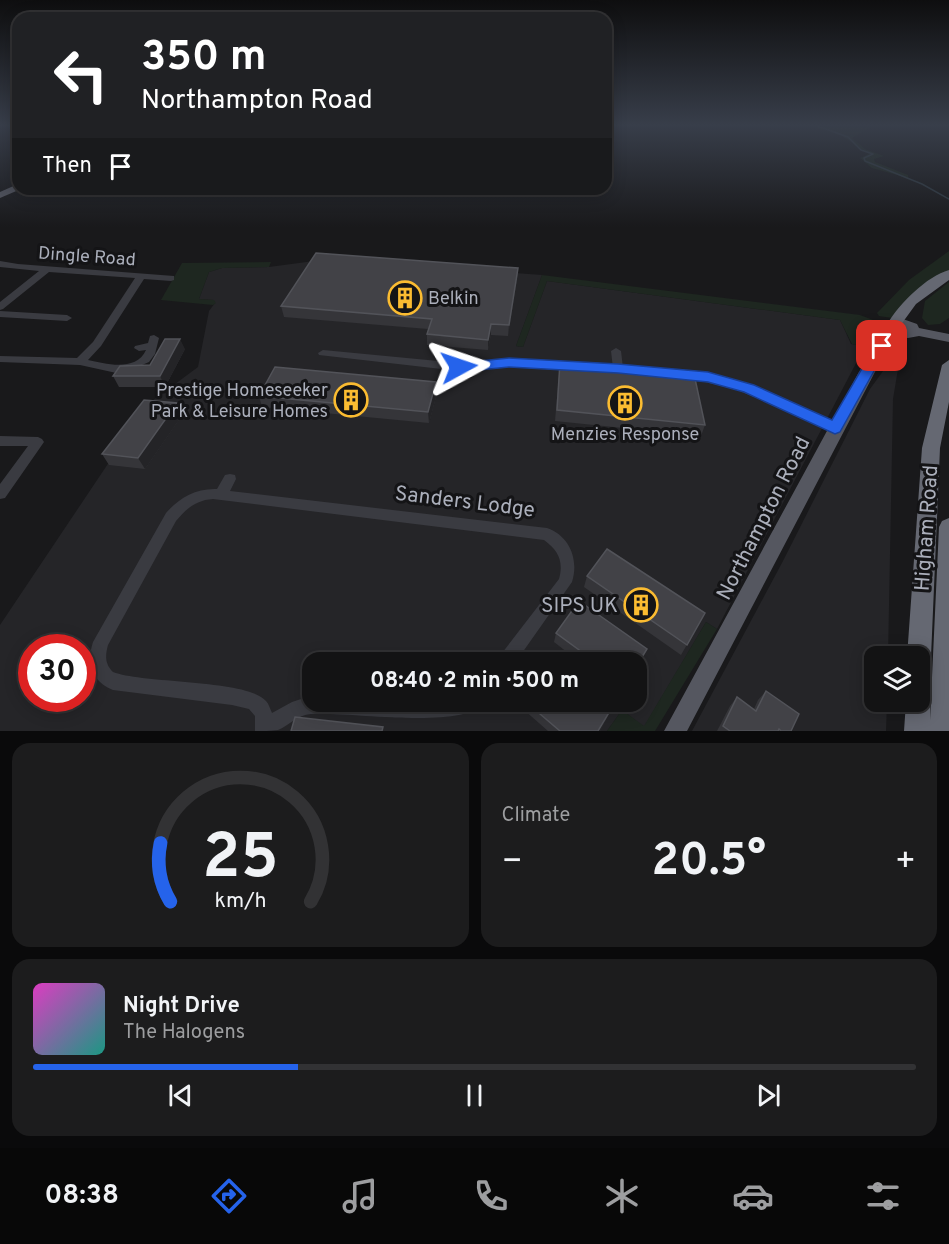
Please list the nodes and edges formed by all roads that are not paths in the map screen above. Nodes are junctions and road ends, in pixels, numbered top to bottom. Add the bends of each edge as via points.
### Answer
1 (0, 264) edge
2 (47, 269) junction
3 (949, 274) edge
4 (141, 276) junction
5 (171, 278) dead end
6 (0, 307) edge
7 (0, 314) edge
8 (67, 318) dead end
9 (903, 329) junction
10 (949, 338) edge
11 (139, 348) dead end
12 (616, 351) dead end
13 (322, 353) dead end
14 (0, 359) edge
15 (80, 363) junction
16 (949, 365) edge
17 (585, 367) edge
18 (618, 369) edge
19 (663, 373) edge
20 (835, 428) junction
21 (0, 441) edge
22 (230, 479) dead end
23 (0, 494) edge
24 (220, 495) junction
25 (949, 527) edge
26 (920, 646) edge
27 (513, 652) edge
28 (302, 708) edge
29 (374, 712) edge
30 (464, 712) edge
31 (918, 712) edge
32 (265, 730) edge
33 (675, 731) edge
34 (917, 731) edge
35 (942, 731) edge

1 - 2 street, Dingle Road
2 - 4 street, Dingle Road
2 - 6 street
3 - 9 highway via 898,314
4 - 5 street, Dingle Road
4 - 15 street via 97,344
7 - 8 street via 52,314
9 - 10 main road
9 - 20 main road, Northampton Road via 882,346
11 - 15 street via 153,342 145,360 125,369
12 - 18 street
13 - 17 street via 368,363
14 - 15 street
16 - 26 highway, Higham Road via 931,448
19 - 20 street via 708,377 741,386
20 - 33 main road, Northampton Road
21 - 23 street via 38,442
22 - 24 street
24 - 27 street, Sanders Lodge via 547,534 567,554 568,572 565,582
24 - 32 street, Sanders Lodge via 206,494 190,500 171,517 101,642 98,667 112,682 254,702 264,715
25 - 35 highway, Higham Road
28 - 32 street, Sanders Lodge
29 - 30 street, Sanders Lodge via 439,719
31 - 34 highway

